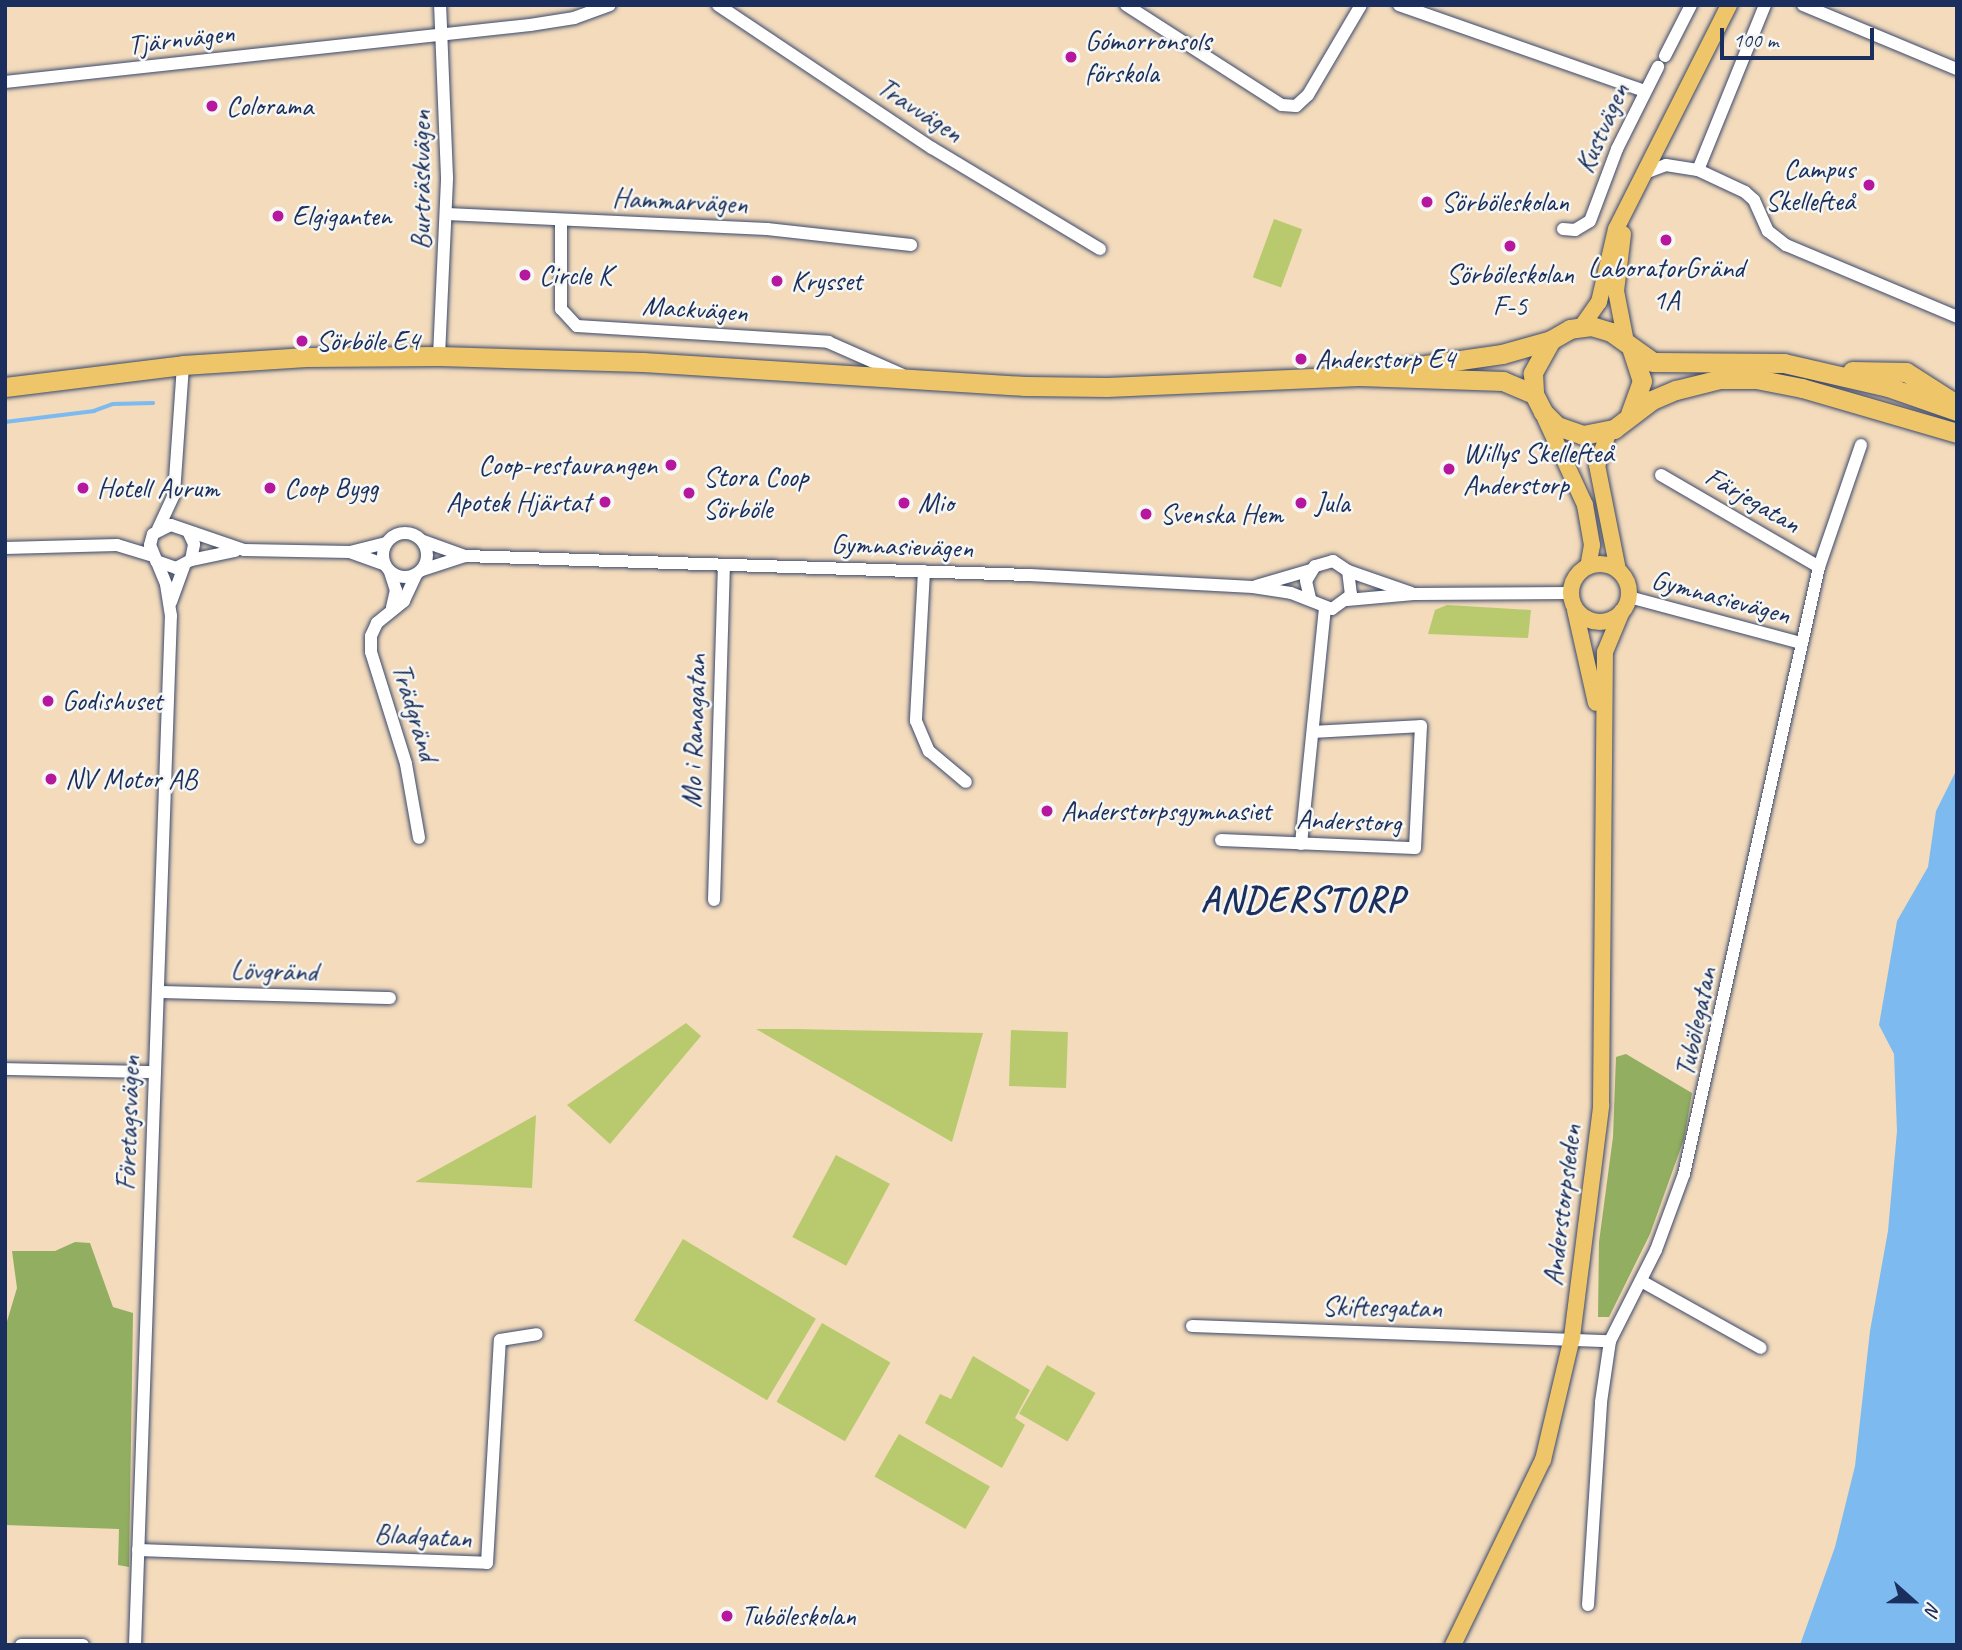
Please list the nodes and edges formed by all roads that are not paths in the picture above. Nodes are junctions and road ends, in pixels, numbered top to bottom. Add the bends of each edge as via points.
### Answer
1 (439, 5) edge
2 (610, 5) edge
3 (718, 5) edge
4 (1126, 5) edge
5 (1362, 5) edge
6 (1399, 5) edge
7 (1691, 5) edge
8 (1729, 5) edge
9 (1765, 5) edge
10 (1803, 5) edge
11 (444, 34) junction
12 (1957, 69) edge
13 (5, 82) edge
14 (1645, 91) junction
15 (1698, 170) junction
16 (1642, 180) junction
17 (447, 214) junction
18 (561, 220) junction
19 (1563, 229) dead end
20 (911, 245) dead end
21 (1100, 249) dead end
22 (1957, 317) edge
23 (1582, 327) junction
24 (1551, 340) junction
25 (1627, 344) junction
26 (439, 356) junction
27 (183, 365) junction
28 (1838, 374) junction
29 (1359, 376) junction
30 (914, 380) junction
31 (5, 387) edge
32 (1534, 394) junction
33 (1957, 405) edge
34 (1957, 411) edge
35 (1543, 412) junction
36 (1613, 429) junction
37 (1957, 433) edge
38 (1861, 445) dead end
39 (1661, 475) dead end
40 (174, 494) junction
41 (186, 529) junction
42 (156, 532) junction
43 (423, 541) junction
44 (386, 543) junction
45 (117, 545) junction
46 (5, 548) edge
47 (244, 550) junction
48 (350, 552) junction
49 (466, 556) junction
50 (154, 559) junction
51 (188, 563) junction
52 (724, 565) junction
53 (1588, 566) junction
54 (1819, 567) junction
55 (388, 568) junction
56 (1311, 570) junction
57 (1618, 570) junction
58 (925, 571) junction
59 (1348, 571) junction
60 (419, 572) junction
61 (1253, 587) junction
62 (1414, 594) junction
63 (1571, 597) junction
64 (1310, 599) junction
65 (1348, 600) junction
66 (171, 603) junction
67 (1625, 604) junction
68 (392, 608) junction
69 (1325, 608) junction
70 (1801, 643) junction
71 (1313, 732) junction
72 (1602, 748) junction
73 (966, 782) dead end
74 (419, 838) dead end
75 (1222, 840) dead end
76 (1301, 844) junction
77 (714, 900) dead end
78 (158, 992) junction
79 (390, 998) dead end
80 (5, 1069) edge
81 (153, 1072) junction
82 (1641, 1281) junction
83 (1192, 1326) dead end
84 (537, 1334) dead end
85 (1572, 1336) junction
86 (1611, 1340) junction
87 (1761, 1348) dead end
88 (138, 1550) junction
89 (1588, 1605) dead end
90 (21, 1645) edge
91 (83, 1645) edge
92 (135, 1645) edge
93 (1453, 1645) edge

1 - 11 street, Burträskvägen
2 - 11 street, Tjärnvägen via 575,18
3 - 21 street, Travvägen via 932,148
4 - 5 street via 1282,105 1296,106 1308,95
6 - 14 street
7 - 14 street, Kustvägen
8 - 16 main road
9 - 15 street
10 - 12 street
11 - 13 street, Tjärnvägen
11 - 17 street, Burträskvägen
14 - 19 street, Kustvägen via 1594,215 1584,226
15 - 16 street via 1666,165
15 - 22 street via 1745,192 1769,231 1786,246
16 - 23 main road via 1610,244 1599,302
16 - 25 main road via 1619,252 1618,310
17 - 18 street, Hammarvägen
17 - 26 street, Burträskvägen
18 - 20 street, Hammarvägen via 767,229
18 - 30 street, Mackvägen via 561,309 577,326 828,342
23 - 24 highway
23 - 25 highway via 1602,328
24 - 29 highway via 1502,354
24 - 32 highway via 1535,364
25 - 28 highway via 1653,362 1739,360
25 - 36 highway via 1640,369 1641,391 1634,410
26 - 27 highway via 306,357
26 - 30 highway via 643,362
27 - 31 highway
27 - 40 street
28 - 33 highway via 1906,372
28 - 34 highway
29 - 30 highway via 1107,387
29 - 32 highway via 1503,381
32 - 35 highway
35 - 36 highway via 1573,434
35 - 53 main road via 1585,505 1592,545
36 - 37 highway via 1652,400 1676,390 1720,379 1756,379 1872,406
36 - 57 main road via 1597,466
38 - 54 street, Tubölegatan
39 - 54 street, Färjegatan
40 - 41 street
40 - 42 street
41 - 42 street via 171,524
41 - 47 street
41 - 51 street via 194,544
42 - 45 street
42 - 50 street
43 - 44 street via 402,533
43 - 49 street, Gymnasievägen
43 - 60 street via 428,556
44 - 48 street
44 - 55 street
45 - 46 street
45 - 50 street
47 - 48 street
47 - 51 street
48 - 55 street
49 - 52 street, Gymnasievägen
49 - 60 street, Gymnasievägen
50 - 51 street via 164,567
50 - 66 street, Företagsvägen
51 - 66 street, Företagsvägen
52 - 58 street, Gymnasievägen
52 - 77 street, Mo i Ranagatan
53 - 57 main road
53 - 63 main road via 1574,579
54 - 70 street, Tubölegatan
55 - 60 street via 403,577
55 - 68 street via 396,590
56 - 59 street via 1326,561
56 - 61 street, Gymnasievägen
56 - 64 street via 1306,581
57 - 67 main road via 1627,582
58 - 61 street, Gymnasievägen
58 - 73 street via 916,721 929,751
59 - 62 street
59 - 65 street via 1353,582
60 - 68 street, Trädgränd via 404,601
61 - 64 street, Gymnasievägen
62 - 63 street
62 - 65 street
63 - 67 main road via 1581,615 1593,621 1611,620
63 - 72 main road, Anderstorpsleden via 1589,658
64 - 69 street
65 - 69 street
66 - 78 street, Företagsvägen
67 - 70 street, Gymnasievägen
67 - 72 main road, Anderstorpsleden via 1605,652
68 - 74 street, Trädgränd via 371,636 371,652 406,764
69 - 71 street
70 - 82 street, Tubölegatan via 1702,1109 1668,1219
71 - 76 street
71 - 76 street, Anderstorg via 1358,733 1420,726 1415,848
72 - 85 main road, Anderstorpsleden via 1601,1094
75 - 76 street, Anderstorg
78 - 79 street, Lövgränd
78 - 81 street, Företagsvägen
80 - 81 street
81 - 88 street, Företagsvägen
82 - 86 street, Tubölegatan
82 - 87 street
83 - 85 street, Skiftesgatan
84 - 88 street, Bladgatan via 500,1340 487,1563
85 - 86 street, Skiftesgatan
85 - 93 main road, Anderstorpsleden via 1543,1460
86 - 89 street, Tubölegatan via 1601,1402
88 - 92 street, Företagsvägen
90 - 91 street

